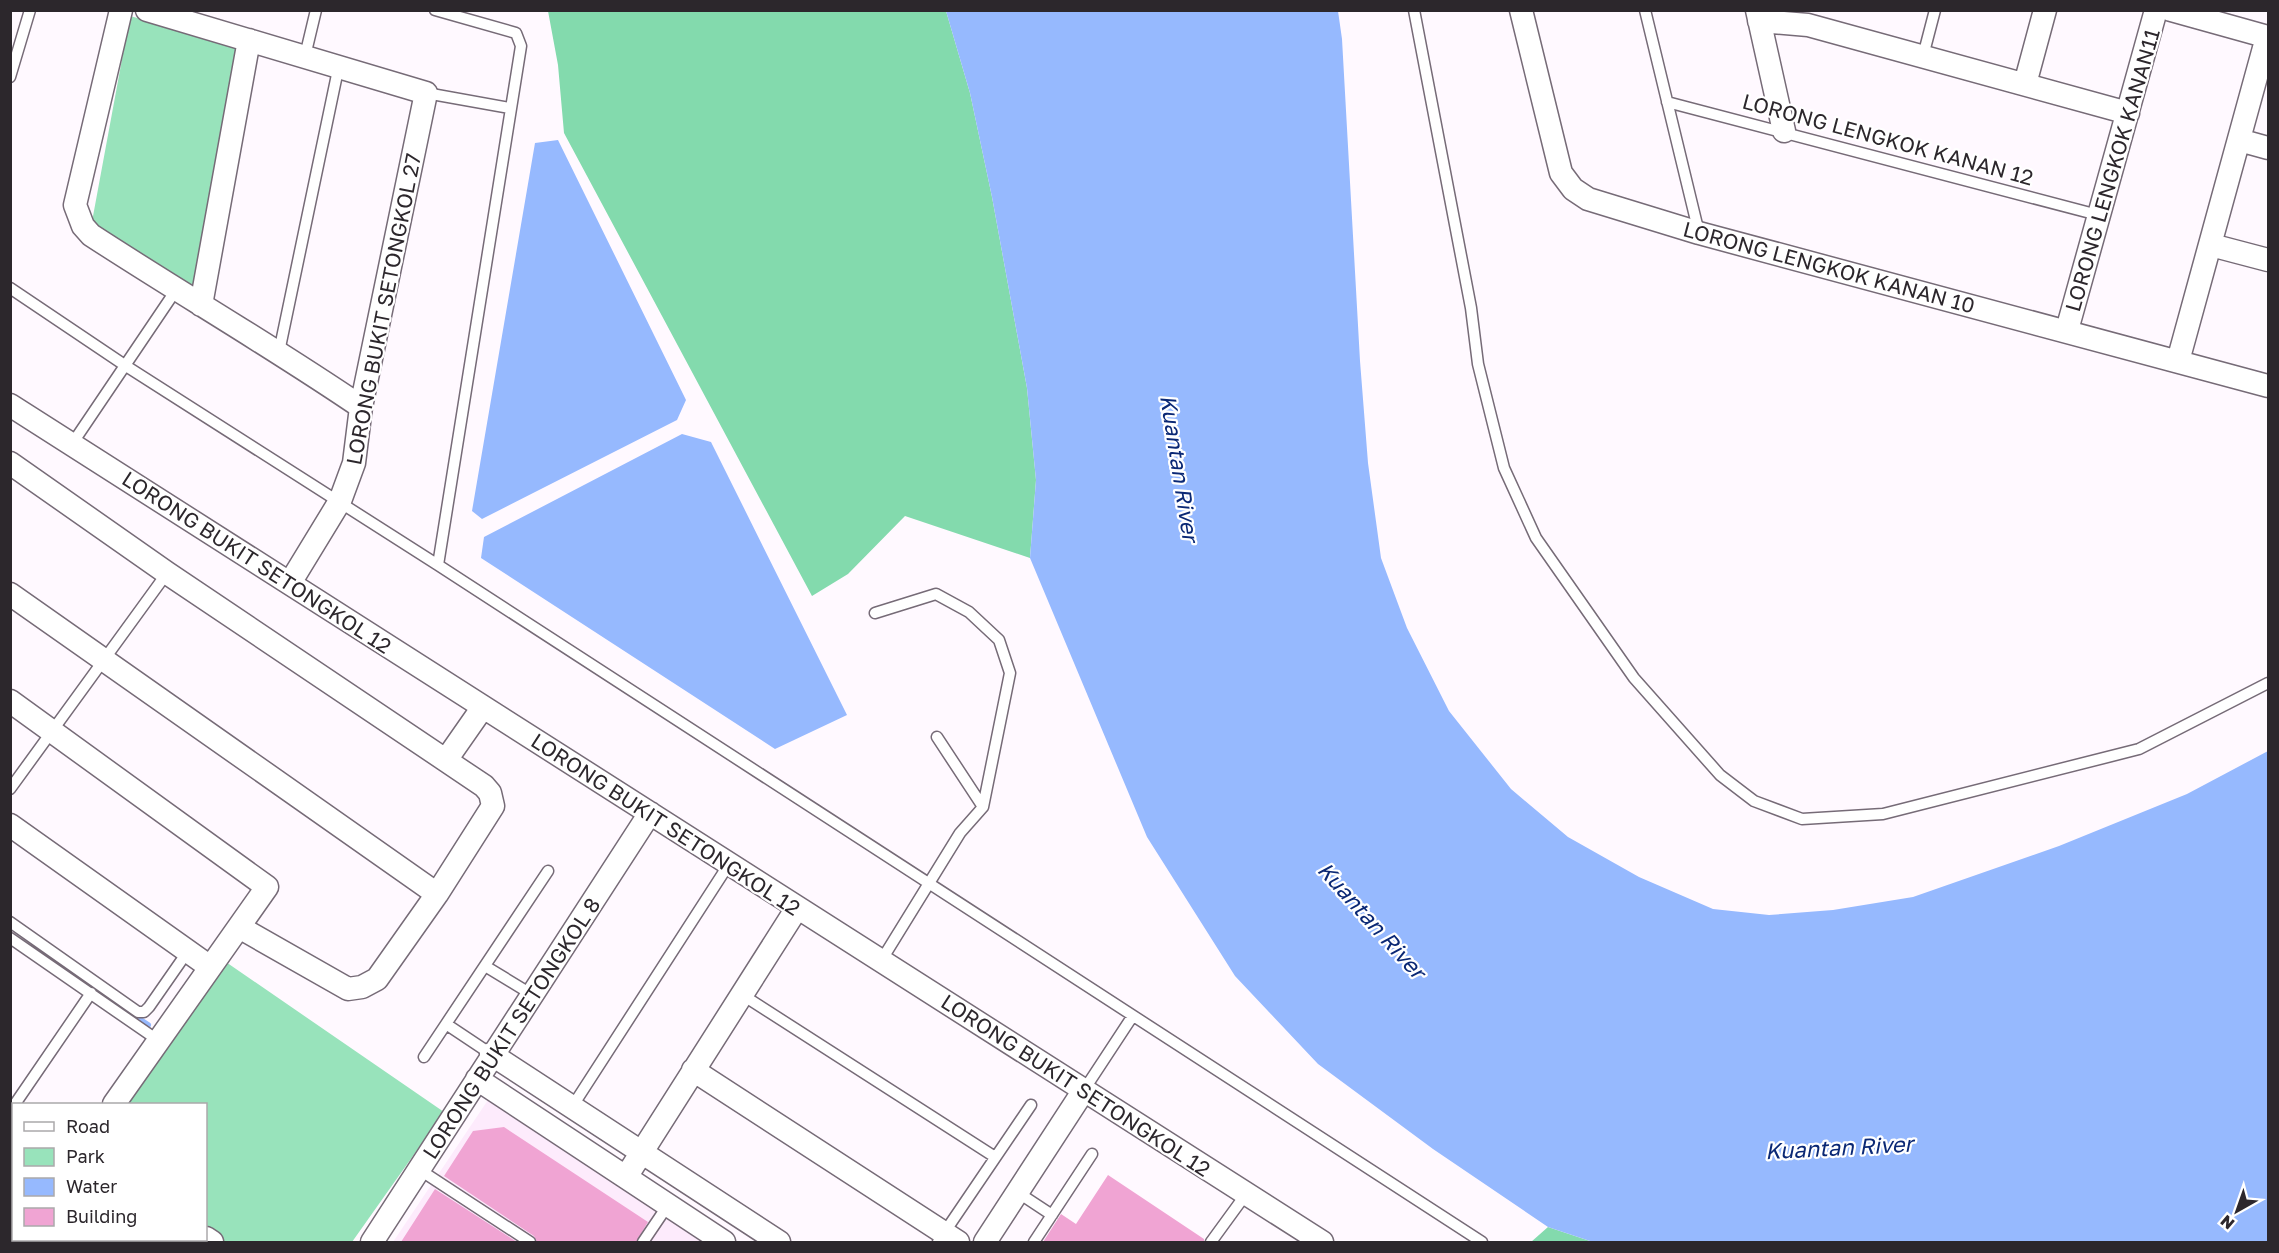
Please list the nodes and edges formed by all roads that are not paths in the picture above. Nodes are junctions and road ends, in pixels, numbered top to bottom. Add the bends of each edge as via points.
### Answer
1 (30, 10) edge
2 (122, 10) edge
3 (147, 10) edge
4 (316, 10) edge
5 (435, 10) edge
6 (1414, 10) edge
7 (1521, 10) edge
8 (1645, 10) edge
9 (1935, 10) edge
10 (2045, 10) edge
11 (2156, 10) edge
12 (2171, 10) edge
13 (1758, 16) edge
14 (2268, 37) edge
15 (249, 40) junction
16 (305, 56) junction
17 (1923, 56) junction
18 (339, 65) junction
19 (10, 77) edge
20 (2025, 84) junction
21 (426, 93) junction
22 (1667, 102) junction
23 (510, 108) junction
24 (2127, 113) junction
25 (1784, 131) junction
26 (2239, 141) junction
27 (2268, 148) edge
28 (2098, 215) junction
29 (1699, 233) junction
30 (2211, 245) junction
31 (2268, 260) edge
32 (10, 288) edge
33 (176, 290) junction
34 (201, 305) junction
35 (2067, 330) junction
36 (279, 352) junction
37 (2178, 361) junction
38 (126, 366) junction
39 (2268, 386) edge
40 (10, 405) edge
41 (361, 407) junction
42 (72, 444) junction
43 (10, 463) edge
44 (340, 501) junction
45 (438, 565) junction
46 (167, 573) junction
47 (290, 583) junction
48 (10, 594) edge
49 (875, 613) dead end
50 (104, 660) junction
51 (2268, 683) edge
52 (10, 701) edge
53 (483, 707) junction
54 (52, 731) junction
55 (937, 736) dead end
56 (446, 760) junction
57 (10, 789) edge
58 (983, 807) junction
59 (650, 813) junction
60 (10, 825) edge
61 (729, 864) junction
62 (548, 871) dead end
63 (929, 886) junction
64 (437, 894) junction
65 (797, 908) junction
66 (10, 922) edge
67 (239, 927) junction
68 (10, 938) edge
69 (188, 951) junction
70 (880, 961) junction
71 (485, 966) junction
72 (210, 967) junction
73 (90, 993) junction
74 (741, 993) junction
75 (531, 994) junction
76 (1132, 1017) junction
77 (446, 1024) junction
78 (159, 1041) junction
79 (491, 1054) junction
80 (424, 1057) dead end
81 (693, 1070) junction
82 (477, 1079) junction
83 (1084, 1090) junction
84 (16, 1103) edge
85 (115, 1103) edge
86 (1031, 1105) dead end
87 (572, 1107) junction
88 (641, 1152) junction
89 (1092, 1154) dead end
90 (995, 1157) junction
91 (420, 1170) junction
92 (626, 1177) junction
93 (1017, 1192) junction
94 (1246, 1194) junction
95 (668, 1205) junction
96 (1052, 1215) junction
97 (947, 1239) edge
98 (372, 1242) edge
99 (530, 1242) edge
100 (643, 1242) edge
101 (724, 1242) edge
102 (779, 1242) edge
103 (985, 1242) edge
104 (1034, 1242) edge
105 (1211, 1242) edge
106 (1322, 1242) edge
107 (1482, 1242) edge

1 - 19 lane
2 - 33 street via 75,205 91,235
3 - 15 street
4 - 16 lane
5 - 23 lane via 516,33 520,46
6 - 51 lane via 1471,308 1478,364 1504,468 1536,538 1621,659 1720,775 1754,801 1802,819 1883,814 2139,749
7 - 29 street, LORONG LENGKOK KANAN 10 via 1556,156 1561,173 1573,189 1606,206
8 - 22 lane
9 - 17 lane
10 - 20 street
11 - 24 street, LORONG LENGKOK KANAN11
12 - 14 street
13 - 17 street via 1808,25
13 - 25 street
14 - 26 street
15 - 16 street
15 - 34 street
16 - 18 street
17 - 20 street
18 - 21 street
18 - 36 lane
20 - 24 street
21 - 23 lane
21 - 41 street, LORONG BUKIT SETONGKOL 27
22 - 25 lane, LORONG LENGKOK KANAN 12
22 - 29 lane
23 - 45 lane
24 - 28 street, LORONG LENGKOK KANAN11
25 - 28 lane, LORONG LENGKOK KANAN 12
26 - 27 street
26 - 30 street
28 - 35 street, LORONG LENGKOK KANAN11
29 - 35 street, LORONG LENGKOK KANAN 10
30 - 31 street
30 - 37 street
32 - 38 lane
33 - 34 street
33 - 38 lane
34 - 36 street
35 - 37 street, LORONG LENGKOK KANAN 10
36 - 41 street
37 - 39 street, LORONG LENGKOK KANAN 10
38 - 42 lane
38 - 44 lane
40 - 42 street, LORONG BUKIT SETONGKOL 12
41 - 44 street, LORONG BUKIT SETONGKOL 27 via 354,463
42 - 47 street, LORONG BUKIT SETONGKOL 12
43 - 46 street
44 - 45 lane
44 - 47 street, LORONG BUKIT SETONGKOL 27
45 - 63 lane
46 - 50 lane
46 - 56 street
47 - 53 street, LORONG BUKIT SETONGKOL 12
48 - 50 street
49 - 58 lane via 936,594 969,612 999,640 1010,673
50 - 54 lane
50 - 64 street
52 - 54 street
53 - 56 street
53 - 59 street, LORONG BUKIT SETONGKOL 12
54 - 57 lane
54 - 67 street via 267,887
55 - 58 lane
56 - 64 street via 484,786 493,806
58 - 63 lane via 960,833
59 - 61 street, LORONG BUKIT SETONGKOL 12
59 - 75 street, LORONG BUKIT SETONGKOL 8
60 - 69 street
61 - 65 street, LORONG BUKIT SETONGKOL 12
61 - 87 lane
62 - 71 lane
63 - 70 lane
63 - 76 lane
64 - 67 street via 377,979 362,987 348,989
65 - 70 street, LORONG BUKIT SETONGKOL 12
65 - 74 street
66 - 69 lane via 138,1012 149,1007
67 - 72 street
68 - 73 lane
69 - 72 street
70 - 83 street, LORONG BUKIT SETONGKOL 12
71 - 75 lane
71 - 77 lane
72 - 78 street
73 - 78 lane
73 - 84 lane
74 - 81 street
74 - 90 lane
75 - 79 street, LORONG BUKIT SETONGKOL 8
76 - 83 lane
76 - 107 lane
77 - 79 lane
77 - 80 lane
78 - 85 street
79 - 82 street, LORONG BUKIT SETONGKOL 8
79 - 87 street
81 - 88 street
81 - 97 street
82 - 91 street, LORONG BUKIT SETONGKOL 8
82 - 92 street
83 - 93 street
83 - 94 street, LORONG BUKIT SETONGKOL 12
86 - 90 lane
87 - 88 street
88 - 92 street
88 - 102 street
89 - 96 lane
90 - 97 lane
91 - 98 street, LORONG BUKIT SETONGKOL 8
91 - 99 lane
92 - 95 street
93 - 96 lane
93 - 103 street
94 - 105 lane
94 - 106 street, LORONG BUKIT SETONGKOL 12
95 - 100 lane
95 - 101 street
96 - 104 lane

